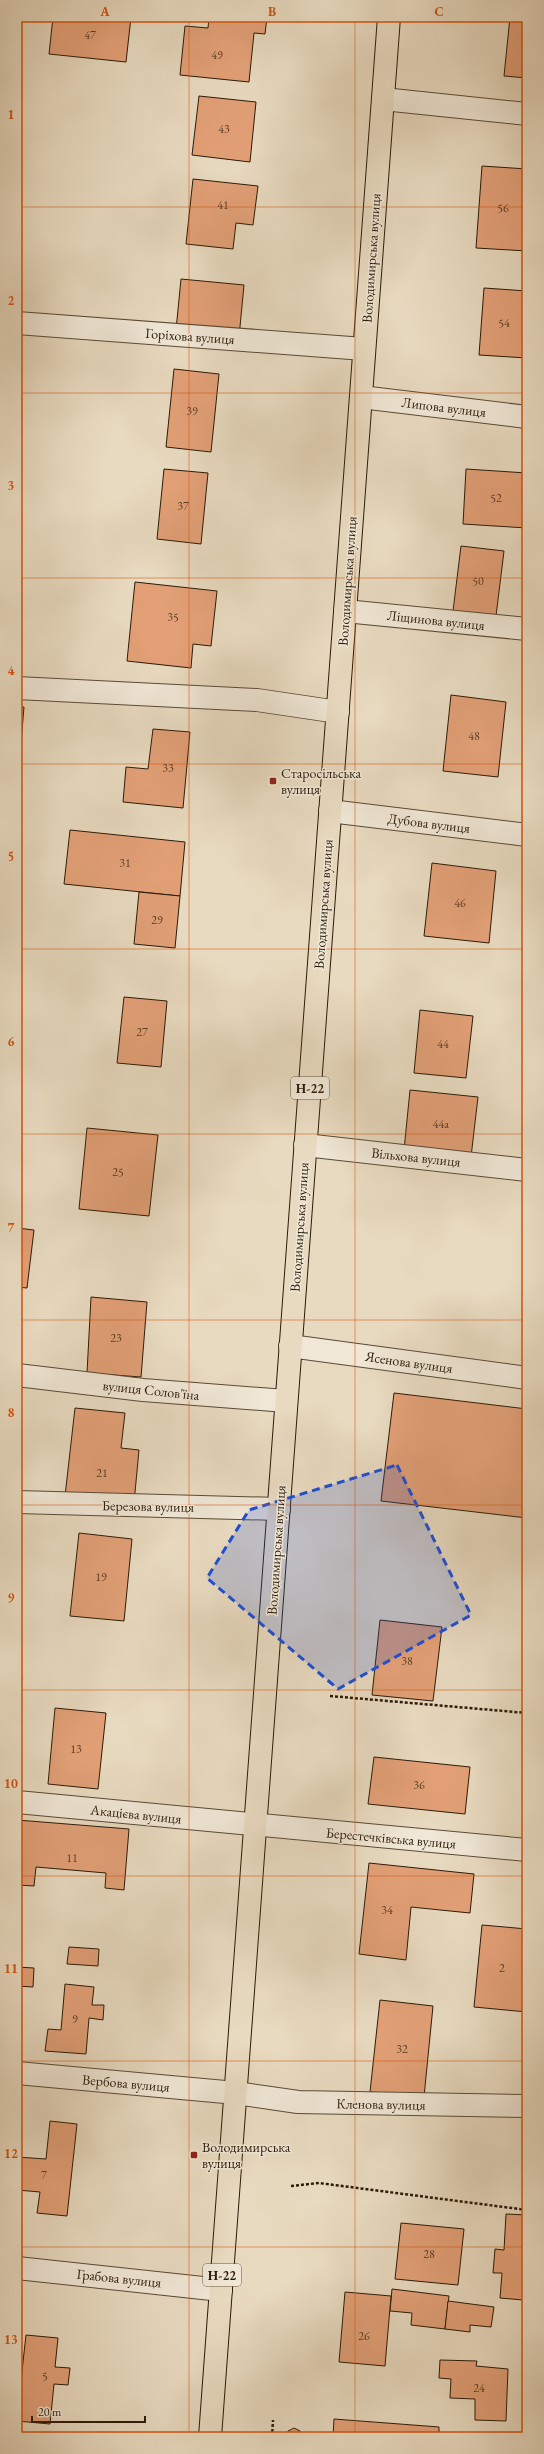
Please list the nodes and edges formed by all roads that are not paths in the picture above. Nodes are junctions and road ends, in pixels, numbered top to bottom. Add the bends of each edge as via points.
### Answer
1 (389, 17) edge
2 (383, 99) junction
3 (527, 114) edge
4 (17, 323) edge
5 (364, 349) junction
6 (361, 397) junction
7 (527, 417) edge
8 (345, 611) junction
9 (527, 629) edge
10 (17, 688) edge
11 (338, 712) junction
12 (330, 811) junction
13 (527, 835) edge
14 (305, 1145) junction
15 (527, 1170) edge
16 (290, 1346) junction
17 (17, 1375) edge
18 (527, 1378) edge
19 (286, 1401) junction
20 (17, 1502) edge
21 (279, 1509) junction
22 (17, 1802) edge
23 (255, 1826) junction
24 (527, 1850) edge
25 (17, 2073) edge
26 (236, 2093) junction
27 (527, 2106) edge
28 (17, 2268) edge
29 (221, 2290) junction
30 (210, 2437) edge

1 - 2 main road, Володимирська вулиця / Н-22
2 - 3 street
2 - 5 main road, Володимирська вулиця / Н-22
4 - 5 street, Горіхова вулиця
5 - 6 main road, Володимирська вулиця / Н-22
6 - 7 street, Липова вулиця
6 - 8 main road, Володимирська вулиця / Н-22
8 - 9 street, Ліщинова вулиця
8 - 11 main road, Володимирська вулиця / Н-22
10 - 11 street via 257,700
11 - 12 main road, Володимирська вулиця / Н-22
12 - 13 street, Дубова вулиця
12 - 14 main road, Володимирська вулиця / Н-22
14 - 15 street, Вільхова вулиця
14 - 16 main road, Володимирська вулиця / Н-22
16 - 18 street, Ясенова вулиця
16 - 19 main road, Володимирська вулиця / Н-22
17 - 19 street, вулиця Солов'їна via 143,1390
19 - 21 main road, Володимирська вулиця / Н-22
20 - 21 street, Березова вулиця
21 - 23 main road, Володимирська вулиця / Н-22
22 - 23 street, Акацієва вулиця
23 - 24 street, Берестечківська вулиця
23 - 26 main road, Володимирська вулиця / Н-22
25 - 26 street, Вербова вулиця
26 - 27 street, Кленова вулиця via 298,2102
26 - 29 main road, Володимирська вулиця / Н-22
28 - 29 street, Грабова вулиця
29 - 30 main road, Володимирська вулиця / Н-22

